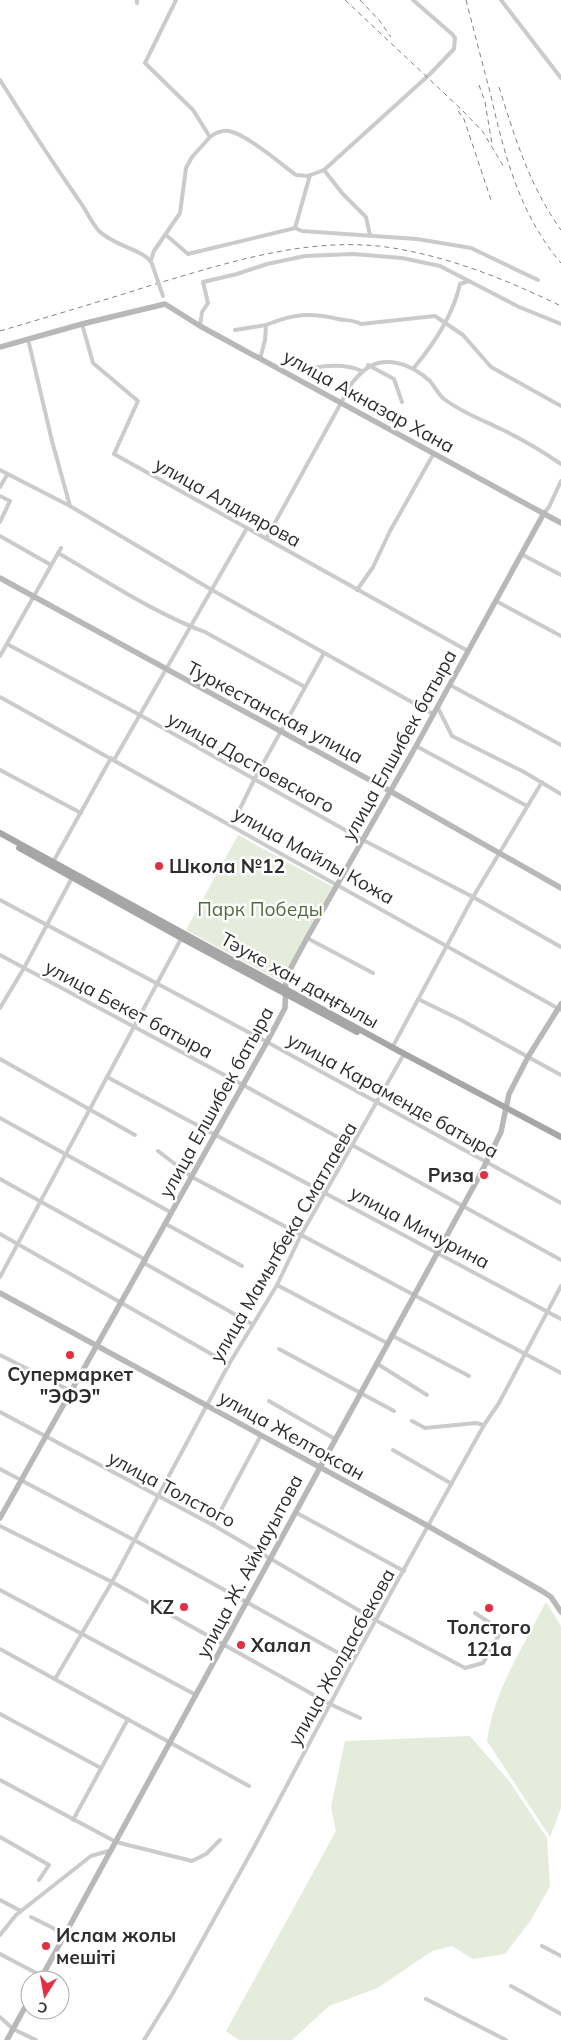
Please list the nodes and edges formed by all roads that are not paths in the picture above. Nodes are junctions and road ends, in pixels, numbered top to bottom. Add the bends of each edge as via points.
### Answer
1 (176, 0) edge
2 (413, 0) edge
3 (500, 0) edge
4 (561, 78) edge
5 (0, 80) edge
6 (210, 137) junction
7 (324, 170) junction
8 (310, 176) junction
9 (295, 228) junction
10 (166, 235) junction
11 (370, 235) junction
12 (151, 262) junction
13 (538, 280) dead end
14 (469, 281) junction
15 (165, 304) junction
16 (82, 324) junction
17 (266, 324) junction
18 (445, 324) junction
19 (561, 324) edge
20 (200, 326) junction
21 (235, 330) dead end
22 (28, 339) junction
23 (0, 347) edge
24 (260, 359) junction
25 (368, 365) junction
26 (313, 368) dead end
27 (413, 369) junction
28 (362, 371) junction
29 (343, 401) junction
30 (402, 402) dead end
31 (561, 406) edge
32 (434, 453) junction
33 (561, 464) edge
34 (0, 470) edge
35 (8, 475) junction
36 (561, 481) edge
37 (0, 487) edge
38 (0, 496) edge
39 (70, 506) junction
40 (544, 513) junction
41 (0, 522) edge
42 (561, 522) edge
43 (246, 528) junction
44 (0, 536) edge
45 (266, 539) junction
46 (61, 548) dead end
47 (58, 553) junction
48 (521, 554) junction
49 (51, 565) junction
50 (561, 575) edge
51 (0, 578) edge
52 (212, 590) junction
53 (357, 590) junction
54 (34, 597) junction
55 (496, 601) junction
56 (190, 627) junction
57 (561, 636) edge
58 (7, 644) junction
59 (468, 651) junction
60 (324, 653) junction
61 (0, 656) edge
62 (165, 670) junction
63 (450, 685) junction
64 (305, 687) junction
65 (0, 697) edge
66 (437, 707) junction
67 (433, 714) junction
68 (140, 715) junction
69 (280, 732) junction
70 (561, 745) edge
71 (416, 746) junction
72 (112, 759) junction
73 (0, 770) edge
74 (254, 780) junction
75 (542, 782) junction
76 (390, 791) junction
77 (561, 794) edge
78 (527, 806) junction
79 (80, 813) junction
80 (232, 825) junction
81 (0, 833) edge
82 (0, 837) edge
83 (363, 840) junction
84 (500, 852) junction
85 (52, 864) junction
86 (74, 876) junction
87 (338, 885) junction
88 (561, 888) edge
89 (473, 897) junction
90 (0, 900) edge
91 (46, 925) junction
92 (183, 936) junction
93 (307, 938) junction
94 (446, 944) junction
95 (561, 947) edge
96 (0, 956) edge
97 (24, 968) junction
98 (373, 973) dead end
99 (158, 984) junction
100 (285, 991) junction
101 (418, 999) junction
102 (560, 1007) edge
103 (0, 1008) edge
104 (135, 1027) junction
105 (267, 1042) junction
106 (391, 1049) junction
107 (403, 1055) junction
108 (528, 1057) junction
109 (0, 1059) edge
110 (561, 1075) edge
111 (107, 1077) junction
112 (243, 1085) junction
113 (377, 1103) junction
114 (90, 1109) junction
115 (505, 1109) junction
116 (0, 1118) edge
117 (216, 1134) junction
118 (135, 1135) dead end
119 (561, 1137) edge
120 (561, 1141) edge
121 (352, 1147) junction
122 (158, 1151) dead end
123 (65, 1154) junction
124 (486, 1162) junction
125 (192, 1177) junction
126 (0, 1179) edge
127 (326, 1193) junction
128 (40, 1201) junction
129 (561, 1203) edge
130 (462, 1206) junction
131 (172, 1213) junction
132 (166, 1224) junction
133 (0, 1234) edge
134 (301, 1235) junction
135 (17, 1243) junction
136 (437, 1252) junction
137 (561, 1260) edge
138 (145, 1261) junction
139 (242, 1266) dead end
140 (0, 1277) edge
141 (277, 1285) junction
142 (561, 1286) edge
143 (0, 1293) edge
144 (413, 1295) junction
145 (122, 1302) junction
146 (548, 1311) junction
147 (561, 1319) edge
148 (252, 1324) junction
149 (391, 1335) junction
150 (387, 1343) junction
151 (97, 1346) junction
152 (279, 1350) dead end
153 (524, 1353) junction
154 (0, 1354) edge
155 (376, 1363) junction
156 (229, 1364) junction
157 (561, 1373) edge
158 (469, 1376) dead end
159 (71, 1391) junction
160 (360, 1393) junction
161 (426, 1395) dead end
162 (269, 1401) dead end
163 (207, 1406) junction
164 (394, 1411) dead end
165 (0, 1412) edge
166 (412, 1421) dead end
167 (484, 1425) junction
168 (261, 1435) junction
169 (45, 1437) junction
170 (335, 1439) junction
171 (393, 1450) dead end
172 (320, 1467) junction
173 (0, 1469) edge
174 (21, 1480) junction
175 (452, 1484) junction
176 (157, 1496) junction
177 (295, 1512) junction
178 (0, 1518) edge
179 (213, 1525) junction
180 (0, 1526) edge
181 (428, 1526) junction
182 (134, 1540) junction
183 (270, 1558) junction
184 (404, 1572) junction
185 (112, 1582) junction
186 (0, 1590) edge
187 (247, 1602) junction
188 (561, 1612) edge
189 (475, 1613) dead end
190 (377, 1620) junction
191 (81, 1634) junction
192 (223, 1645) junction
193 (0, 1650) edge
194 (353, 1661) junction
195 (54, 1679) junction
196 (196, 1695) junction
197 (330, 1704) junction
198 (0, 1714) edge
199 (360, 1718) dead end
200 (128, 1719) junction
201 (170, 1742) junction
202 (101, 1768) junction
203 (2, 1781) edge
204 (249, 1786) dead end
205 (0, 1788) edge
206 (73, 1820) junction
207 (0, 1837) edge
208 (220, 1840) dead end
209 (116, 1842) junction
210 (112, 1850) junction
211 (39, 1880) dead end
212 (0, 1900) edge
213 (21, 1912) junction
214 (31, 1917) dead end
215 (65, 1934) junction
216 (0, 1935) edge
217 (542, 1946) dead end
218 (0, 1954) edge
219 (561, 1956) edge
220 (27, 1970) edge
221 (45, 1970) edge
222 (511, 1986) dead end
223 (426, 1999) dead end
224 (561, 2014) edge
225 (20, 2016) edge
226 (0, 2017) edge
227 (13, 2029) junction
228 (7, 2040) edge
229 (36, 2040) edge
230 (144, 2040) edge
231 (506, 2040) edge

1 - 6 street via 145,63 194,110
2 - 7 street via 452,34 454,49
3 - 4 street
5 - 12 street via 99,230 110,240
6 - 8 street via 217,132 229,131 296,175
6 - 10 street via 186,168 180,213
7 - 8 street
7 - 11 street via 366,217
8 - 9 street
9 - 10 street via 188,254
9 - 11 street
10 - 12 street
11 - 13 street via 471,248
12 - 15 street, bridge
14 - 18 street via 460,284
14 - 19 street
14 - 20 street via 440,266 402,258 352,254 305,256 203,282 208,303 202,312
15 - 16 street
15 - 20 street, улица Акназар Хана
16 - 22 street
16 - 43 street, улица Алдиярова via 93,362 138,401 114,454
17 - 18 street via 312,314 351,319 360,324 434,316
17 - 21 street
17 - 24 street
18 - 27 street
18 - 31 street via 463,335 491,367
20 - 24 street, улица Акназар Хана
22 - 23 street
22 - 39 street
24 - 29 street, улица Акназар Хана
25 - 27 street via 383,361
25 - 28 street
25 - 30 street via 394,379
26 - 28 street via 348,367
27 - 33 street via 445,399
28 - 29 street
29 - 32 street, улица Акназар Хана
29 - 45 street
32 - 40 street, улица Акназар Хана
32 - 53 street via 373,567
34 - 35 street
35 - 37 street
35 - 39 street
36 - 40 street
38 - 41 street via 10,501
39 - 52 street
40 - 42 street, улица Акназар Хана
40 - 48 street, улица Елшибек батыра
43 - 45 street, улица Алдиярова
43 - 52 street
44 - 49 street
45 - 53 street, улица Алдиярова
46 - 47 street
47 - 49 street
47 - 56 street
48 - 50 street
48 - 55 street, улица Елшибек батыра
49 - 54 street
51 - 54 street, Туркестанская улица
52 - 56 street
52 - 60 street
53 - 59 street, улица Алдиярова
54 - 58 street
54 - 62 street, Туркестанская улица
55 - 57 street
55 - 59 street, улица Елшибек батыра
56 - 62 street
56 - 64 street via 205,632
58 - 61 street
58 - 68 street, улица Достоевского
59 - 63 street, улица Елшибек батыра
60 - 64 street
60 - 67 street
62 - 68 street
62 - 69 street, Туркестанская улица
63 - 66 street, улица Елшибек батыра
63 - 70 street
64 - 69 street
65 - 72 street, улица Майлы Кожа
66 - 67 street, улица Елшибек батыра
66 - 75 street via 452,736
67 - 71 street, улица Елшибек батыра
68 - 72 street
68 - 74 street, улица Достоевского
69 - 74 street
69 - 76 street, Туркестанская улица
71 - 76 street, улица Елшибек батыра
71 - 78 street
72 - 79 street
72 - 80 street, улица Майлы Кожа
73 - 79 street
74 - 80 street
74 - 83 street, улица Достоевского
75 - 77 street
75 - 78 street
76 - 83 street, улица Елшибек батыра
76 - 84 street, Туркестанская улица
78 - 84 street
79 - 85 street
80 - 87 street, улица Майлы Кожа
81 - 85 main road, Тәуке хан даңғылы
82 - 85 main road, Тәуке хан даңғылы
83 - 87 street, улица Елшибек батыра
83 - 89 street, улица Достоевского
84 - 88 street, Туркестанская улица
84 - 89 street
85 - 86 main road, Тәуке хан даңғылы
86 - 91 street
86 - 92 main road, Тәуке хан даңғылы
87 - 93 street, улица Елшибек батыра
87 - 94 street, улица Майлы Кожа
89 - 94 street
89 - 95 street, улица Достоевского
90 - 91 street, улица Караменде батыра
91 - 97 street
91 - 99 street, улица Караменде батыра
92 - 99 street
92 - 100 main road, Тәуке хан даңғылы
93 - 98 street
93 - 100 street, улица Елшибек батыра via 286,977
94 - 101 street
94 - 102 street, улица Майлы Кожа
96 - 97 street, улица Бекет батыра
97 - 103 street
97 - 104 street, улица Бекет батыра
99 - 104 street
99 - 105 street, улица Караменде батыра
100 - 105 street, улица Елшибек батыра via 285,1008
100 - 106 main road, Тәуке хан даңғылы
101 - 106 street
101 - 108 street
102 - 108 street, улица Ж. Аймауытова
104 - 111 street
104 - 112 street, улица Бекет батыра
105 - 112 street, улица Елшибек батыра
105 - 113 street, улица Караменде батыра
106 - 107 main road, Тәуке хан даңғылы
107 - 113 street, улица Мамытбека Сматлаева
107 - 115 main road, Тәуке хан даңғылы
108 - 110 street
108 - 115 street, улица Ж. Аймауытова
109 - 114 street
111 - 114 street
111 - 117 street, улица Мичурина
112 - 117 street, улица Елшибек батыра
112 - 121 street, улица Бекет батыра
113 - 121 street, улица Мамытбека Сматлаева
113 - 124 street, улица Караменде батыра
114 - 118 street
114 - 123 street
115 - 119 main road, Тәуке хан даңғылы
115 - 120 main road, Тәуке хан даңғылы
115 - 124 street, улица Ж. Аймауытова via 501,1132
116 - 123 street
117 - 125 street, улица Елшибек батыра
117 - 127 street, улица Мичурина
121 - 127 street, улица Мамытбека Сматлаева
121 - 130 street, улица Бекет батыра
122 - 125 street
123 - 128 street
123 - 131 street
124 - 129 street, улица Караменде батыра
124 - 130 street, улица Ж. Аймауытова
125 - 131 street, улица Елшибек батыра
125 - 134 street
126 - 128 street
127 - 134 street, улица Мамытбека Сматлаева
127 - 136 street, улица Мичурина
128 - 135 street
128 - 138 street
130 - 136 street, улица Ж. Аймауытова
130 - 137 street, улица Бекет батыра
131 - 132 street, улица Елшибек батыра
132 - 138 street, улица Елшибек батыра
132 - 139 street
133 - 135 street
134 - 141 street, улица Мамытбека Сматлаева
134 - 144 street
135 - 140 street
135 - 145 street
136 - 144 street, улица Ж. Аймауытова
136 - 146 street, улица Мичурина
138 - 145 street, улица Елшибек батыра
138 - 148 street
141 - 148 street, улица Мамытбека Сматлаева
141 - 150 street
142 - 146 street, улица Жолдасбекова
143 - 151 street, улица Желтоксан
144 - 149 street, улица Ж. Аймауытова
144 - 153 street
145 - 151 street, улица Елшибек батыра
145 - 156 street
146 - 147 street, улица Мичурина
146 - 153 street, улица Жолдасбекова
148 - 156 street, улица Мамытбека Сматлаева
149 - 150 street, улица Ж. Аймауытова
149 - 158 street
150 - 155 street, улица Ж. Аймауытова
151 - 159 street, улица Елшибек батыра
151 - 163 street, улица Желтоксан
152 - 160 street
153 - 157 street
153 - 167 street, улица Жолдасбекова
154 - 159 street
155 - 160 street, улица Ж. Аймауытова
155 - 161 street
156 - 163 street, улица Мамытбека Сматлаева
159 - 169 street, улица Елшибек батыра
160 - 164 street
160 - 170 street, улица Ж. Аймауытова
162 - 170 street
163 - 168 street, улица Желтоксан
163 - 176 street, улица Мамытбека Сматлаева
165 - 169 street, улица Толстого
166 - 167 street via 425,1428
167 - 175 street, улица Жолдасбекова
168 - 172 street, улица Желтоксан
168 - 179 street
169 - 174 street, улица Елшибек батыра
169 - 176 street, улица Толстого
170 - 172 street, улица Ж. Аймауытова
171 - 175 street
172 - 177 street, улица Ж. Аймауытова
172 - 181 street, улица Желтоксан
173 - 174 street
174 - 178 street, улица Елшибек батыра
174 - 182 street
175 - 181 street, улица Жолдасбекова
176 - 179 street, улица Толстого
176 - 182 street, улица Мамытбека Сматлаева
177 - 183 street, улица Ж. Аймауытова
177 - 184 street
179 - 183 street, улица Толстого
180 - 185 street
181 - 184 street, улица Жолдасбекова
181 - 188 street, улица Желтоксан via 542,1591 551,1597
182 - 185 street, улица Мамытбека Сматлаева
182 - 187 street
183 - 187 street, улица Ж. Аймауытова
183 - 190 street, улица Толстого
184 - 190 street, улица Жолдасбекова
185 - 191 street, улица Мамытбека Сматлаева
185 - 192 street
186 - 191 street
187 - 192 street, улица Ж. Аймауытова
187 - 194 street
189 - 190 street, улица Толстого via 496,1627 499,1635 483,1663 465,1668
190 - 194 street, улица Жолдасбекова
191 - 195 street, улица Мамытбека Сматлаева
191 - 196 street
192 - 196 street, улица Ж. Аймауытова
192 - 197 street
193 - 195 street
194 - 197 street, улица Жолдасбекова
195 - 200 street
196 - 201 street, улица Ж. Аймауытова
197 - 199 street
197 - 230 street, улица Жолдасбекова via 178,1985
198 - 202 street
200 - 201 street
200 - 202 street
201 - 204 street
201 - 209 street, улица Ж. Аймауытова
202 - 206 street
203 - 205 street
203 - 206 street
206 - 209 street
207 - 211 street via 49,1865
208 - 209 street via 206,1854 192,1861
209 - 210 street, улица Ж. Аймауытова
210 - 213 street via 91,1856
210 - 215 street, улица Ж. Аймауытова
212 - 213 street
213 - 216 street
214 - 215 street
215 - 221 street, улица Ж. Аймауытова
217 - 219 street
218 - 220 street
222 - 224 street
223 - 231 street
225 - 227 street
226 - 227 street
227 - 228 street
227 - 229 street

